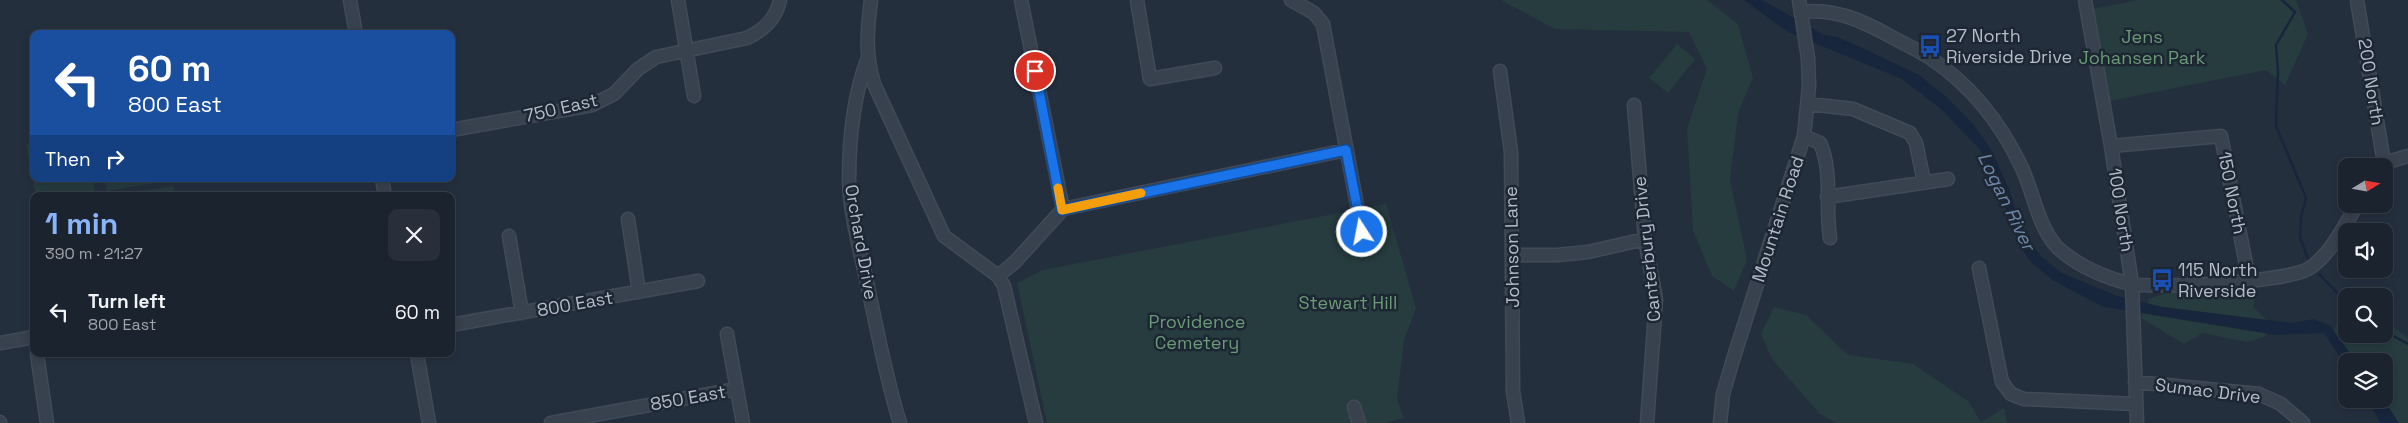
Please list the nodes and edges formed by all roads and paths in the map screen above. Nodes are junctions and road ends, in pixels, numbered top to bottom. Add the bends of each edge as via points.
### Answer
1 (350, 0) edge
2 (678, 0) edge
3 (780, 0) edge
4 (871, 0) edge
5 (1021, 0) edge
6 (1137, 0) edge
7 (1291, 0) edge
8 (2085, 0) edge
9 (2357, 0) edge
10 (1800, 6) edge
11 (355, 30) edge
12 (686, 49) junction
13 (867, 60) junction
14 (1215, 68) dead end
15 (1500, 71) dead end
16 (694, 96) dead end
17 (1809, 104) junction
18 (1634, 105) dead end
19 (455, 129) edge
20 (1804, 136) junction
21 (2111, 146) junction
22 (1346, 150) junction
23 (2408, 156) edge
24 (2382, 158) edge
25 (2393, 161) edge
26 (1948, 178) dead end
27 (1924, 182) junction
28 (1827, 198) junction
29 (1062, 210) junction
30 (2352, 213) edge
31 (628, 218) dead end
32 (1362, 232) dead end
33 (509, 236) dead end
34 (1830, 238) dead end
35 (1645, 239) junction
36 (1514, 255) junction
37 (1979, 268) dead end
38 (998, 276) junction
39 (2250, 280) junction
40 (698, 281) dead end
41 (2132, 284) junction
42 (639, 292) junction
43 (522, 313) junction
44 (455, 324) edge
45 (727, 334) dead end
46 (30, 338) edge
47 (0, 343) edge
48 (37, 357) edge
49 (418, 357) edge
50 (2135, 382) junction
51 (737, 389) junction
52 (2135, 404) junction
53 (1354, 407) dead end
54 (47, 423) edge
55 (429, 423) edge
56 (551, 423) edge
57 (743, 423) edge
58 (900, 423) edge
59 (1036, 423) edge
60 (1359, 423) edge
61 (1518, 423) edge
62 (1648, 423) edge
63 (1720, 423) edge
64 (2137, 423) edge
65 (2303, 423) edge

1 - 11 street
2 - 12 street
3 - 12 street, 750 East via 771,21 760,32 747,38
4 - 13 street
5 - 29 street
6 - 14 street via 1150,79
7 - 22 street via 1314,13 1323,24
8 - 21 street, 100 North
9 - 24 street, 200 North
10 - 17 street, Mountain Road via 1808,58
10 - 41 street via 1843,14 1931,58 1955,76 1997,124 2022,167 2035,204 2057,248 2084,266
12 - 16 street
12 - 19 street, 750 East via 656,57 638,69 614,94 592,105
13 - 38 street via 874,84 944,236
13 - 58 street, Orchard Drive via 858,86 849,182 889,386
15 - 36 street, Johnson Lane via 1511,152
17 - 20 street, Mountain Road
17 - 27 street via 1853,109 1910,133 1916,143
18 - 35 street, Canterbury Drive
20 - 28 street via 1820,143 1826,156
20 - 63 street, Mountain Road via 1732,363 1723,394
21 - 39 street, 150 North via 2221,136
21 - 41 street, 100 North
22 - 29 street
22 - 32 street
23 - 25 street
26 - 27 street
27 - 28 street
28 - 34 street
29 - 38 street
30 - 39 street via 2323,256 2307,270
31 - 42 street
33 - 43 street
35 - 36 street via 1565,254
35 - 62 street, Canterbury Drive via 1656,300
36 - 61 street, Johnson Lane via 1513,391
37 - 52 street via 2002,382 2012,394 2024,399
38 - 59 street via 1004,286
39 - 41 street via 2216,284
40 - 42 street, 800 East
41 - 50 street, 100 North
42 - 43 street, 800 East
43 - 44 street, 800 East
45 - 51 street
46 - 47 street
48 - 54 street
49 - 55 street
50 - 52 street, 100 North
50 - 65 street, Sumac Drive via 2259,394 2281,404
51 - 56 street, 850 East
51 - 57 street
52 - 64 street, 100 North
53 - 60 street

